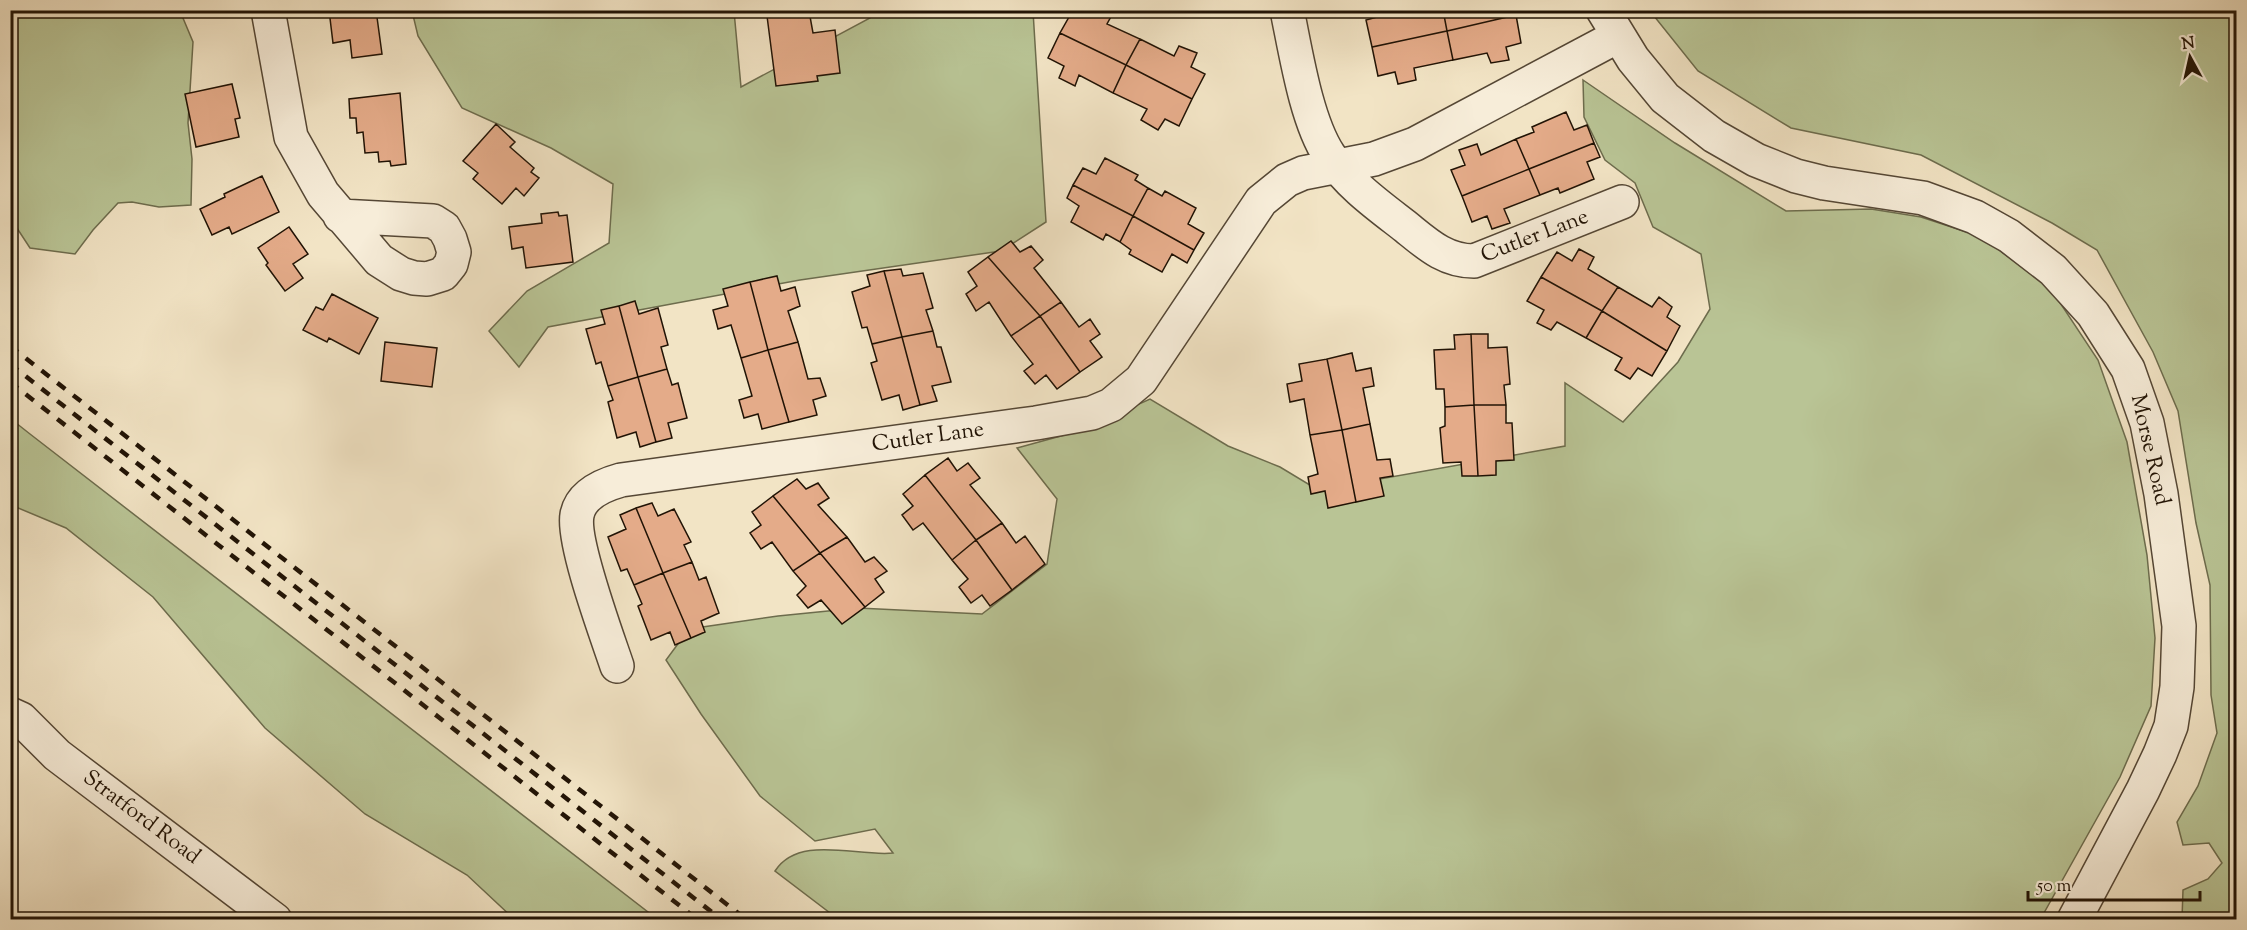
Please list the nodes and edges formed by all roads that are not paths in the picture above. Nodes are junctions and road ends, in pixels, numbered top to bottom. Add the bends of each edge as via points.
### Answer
1 (268, 10) edge
2 (1287, 10) edge
3 (1610, 23) edge
4 (1337, 166) junction
5 (1622, 202) dead end
6 (340, 216) dead end
7 (618, 666) dead end
8 (10, 714) edge
9 (275, 920) edge
10 (2074, 920) edge

1 - 6 street via 291,137
2 - 4 street, Cutler Lane via 1305,93 1321,141
3 - 4 street, Cutler Lane via 1415,144 1374,159
3 - 10 street, Morse Road via 1665,98 1714,136 1756,160 1824,183 1923,198 1975,217 2009,236 2053,270 2093,314 2128,369 2147,423 2161,494 2179,626 2177,687 2171,726 2160,754
4 - 5 street, Cutler Lane via 1437,252 1462,261 1486,258
4 - 7 street, Cutler Lane via 1287,180 1261,201 1141,380 1111,405 1092,413 1036,423 621,480 591,492 577,515 578,539
8 - 9 street, Stratford Road via 21,719 57,755

